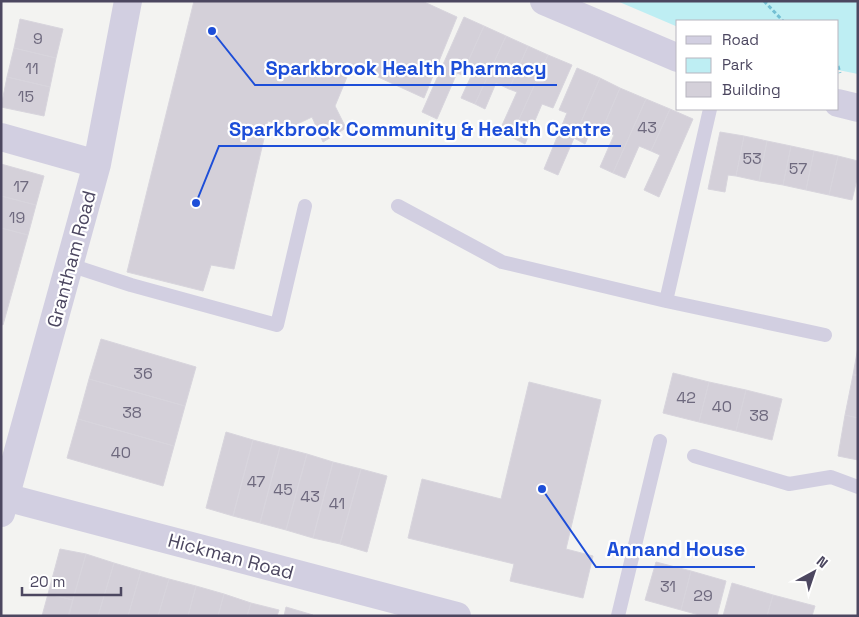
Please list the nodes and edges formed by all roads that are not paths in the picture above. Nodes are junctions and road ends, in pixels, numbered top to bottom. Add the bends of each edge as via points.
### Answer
1 (128, 1) edge
2 (544, 1) edge
3 (676, 57) edge
4 (839, 103) edge
5 (858, 108) edge
6 (710, 110) edge
7 (1, 137) edge
8 (97, 164) junction
9 (305, 206) dead end
10 (398, 206) dead end
11 (70, 265) junction
12 (666, 301) junction
13 (825, 335) dead end
14 (660, 441) dead end
15 (694, 456) dead end
16 (858, 487) edge
17 (3, 505) edge
18 (457, 616) edge
19 (618, 616) edge

1 - 8 street, Grantham Road
2 - 3 street
4 - 5 street
6 - 12 lane
7 - 8 street
8 - 11 street, Grantham Road
9 - 11 lane via 277,325
10 - 12 lane via 502,262
11 - 17 street, Grantham Road
12 - 13 lane
14 - 19 lane
15 - 16 lane via 789,484 831,477
17 - 18 street, Hickman Road

